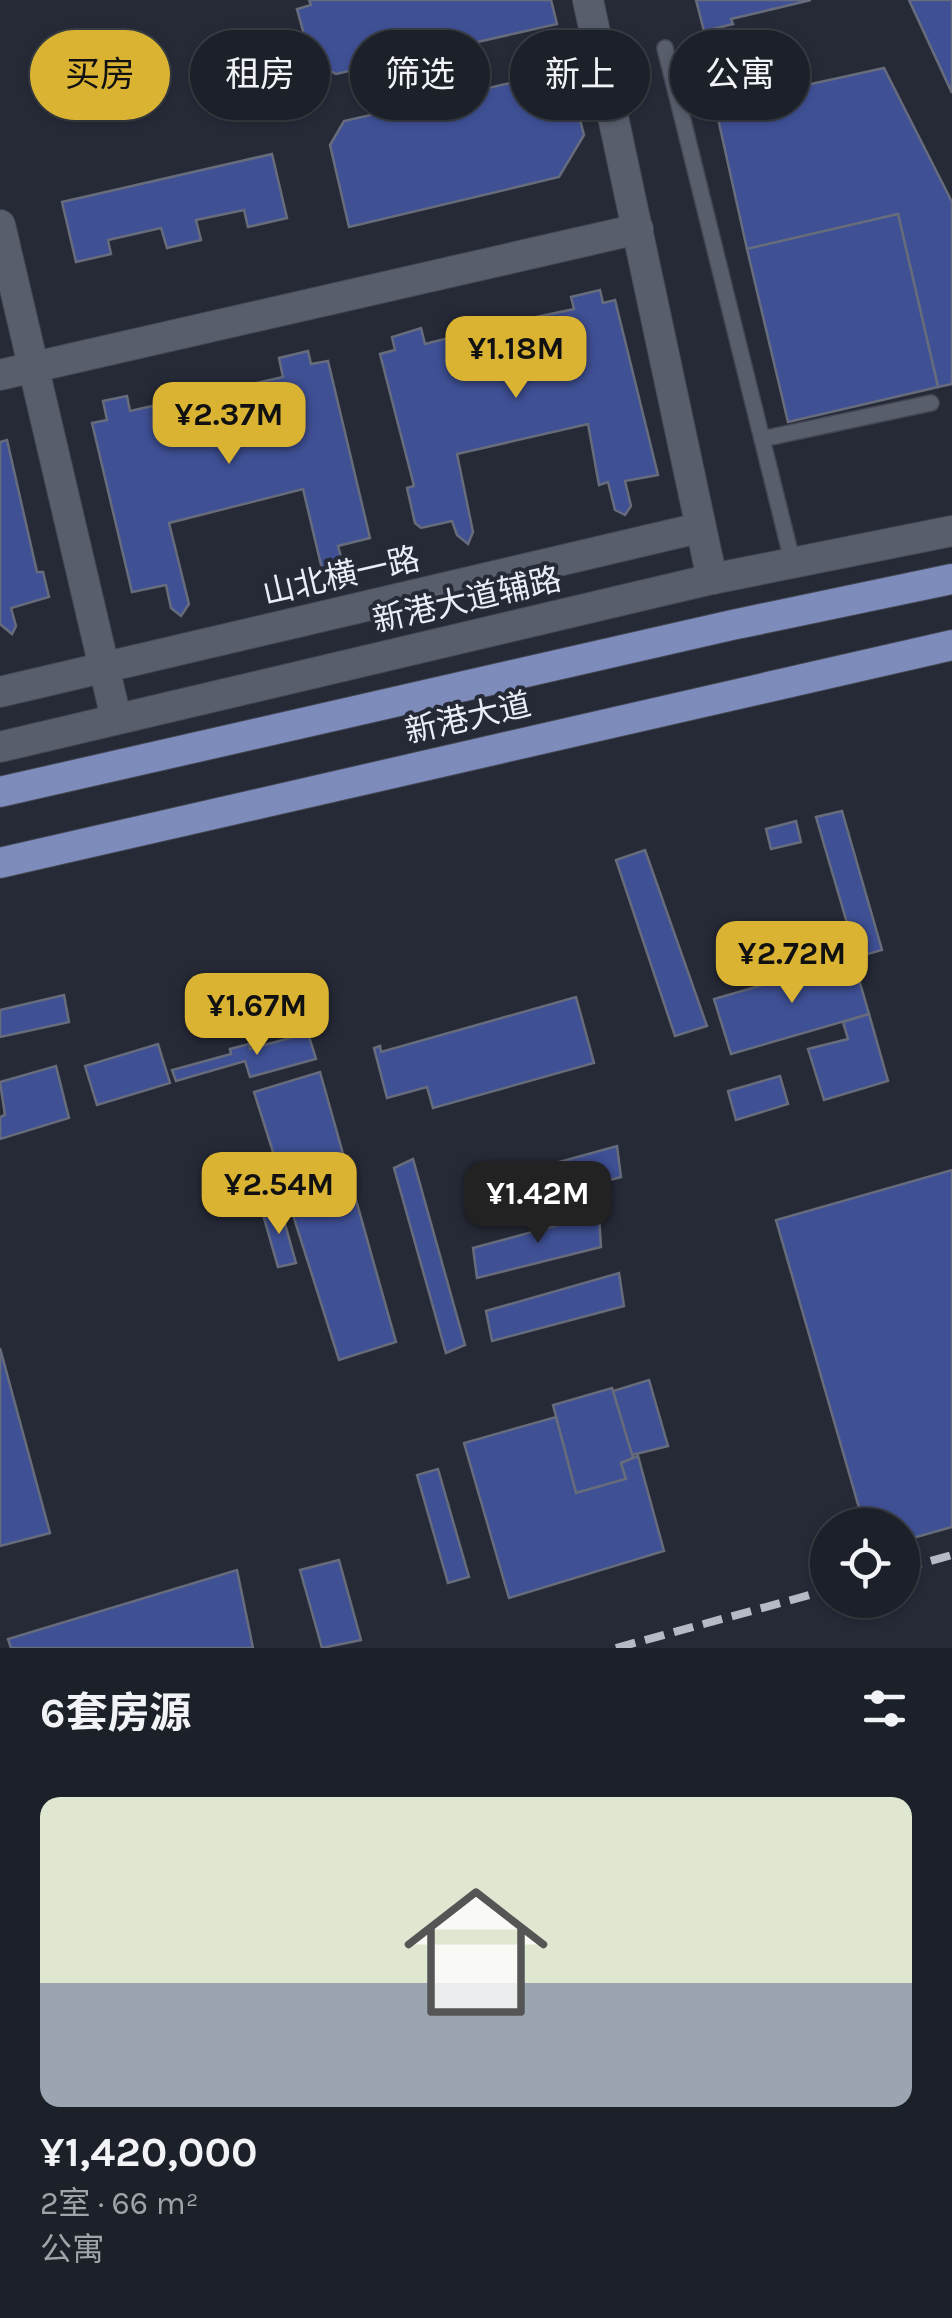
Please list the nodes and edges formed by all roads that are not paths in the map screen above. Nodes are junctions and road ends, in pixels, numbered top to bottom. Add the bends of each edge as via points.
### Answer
1 (588, 0) edge
2 (665, 48) dead end
3 (0, 225) edge
4 (638, 229) junction
5 (31, 368) junction
6 (0, 374) edge
7 (931, 403) dead end
8 (762, 439) junction
9 (699, 528) junction
10 (952, 531) edge
11 (793, 564) junction
12 (712, 579) junction
13 (952, 580) edge
14 (952, 646) edge
15 (104, 668) junction
16 (0, 692) edge
17 (116, 718) junction
18 (0, 747) edge
19 (0, 792) edge
20 (0, 863) edge

1 - 4 street
2 - 8 lane
3 - 5 street
4 - 5 street
4 - 9 street
5 - 6 street
5 - 15 street
7 - 8 lane
8 - 11 lane
9 - 12 street
9 - 15 street, 山北横一路
10 - 11 street, 新港大道辅路
11 - 12 street, 新港大道辅路
12 - 17 street, 新港大道辅路
13 - 19 main road, 新港大道
14 - 20 main road, 新港大道
15 - 16 street, 山北横一路
15 - 17 street
17 - 18 street, 新港大道辅路

